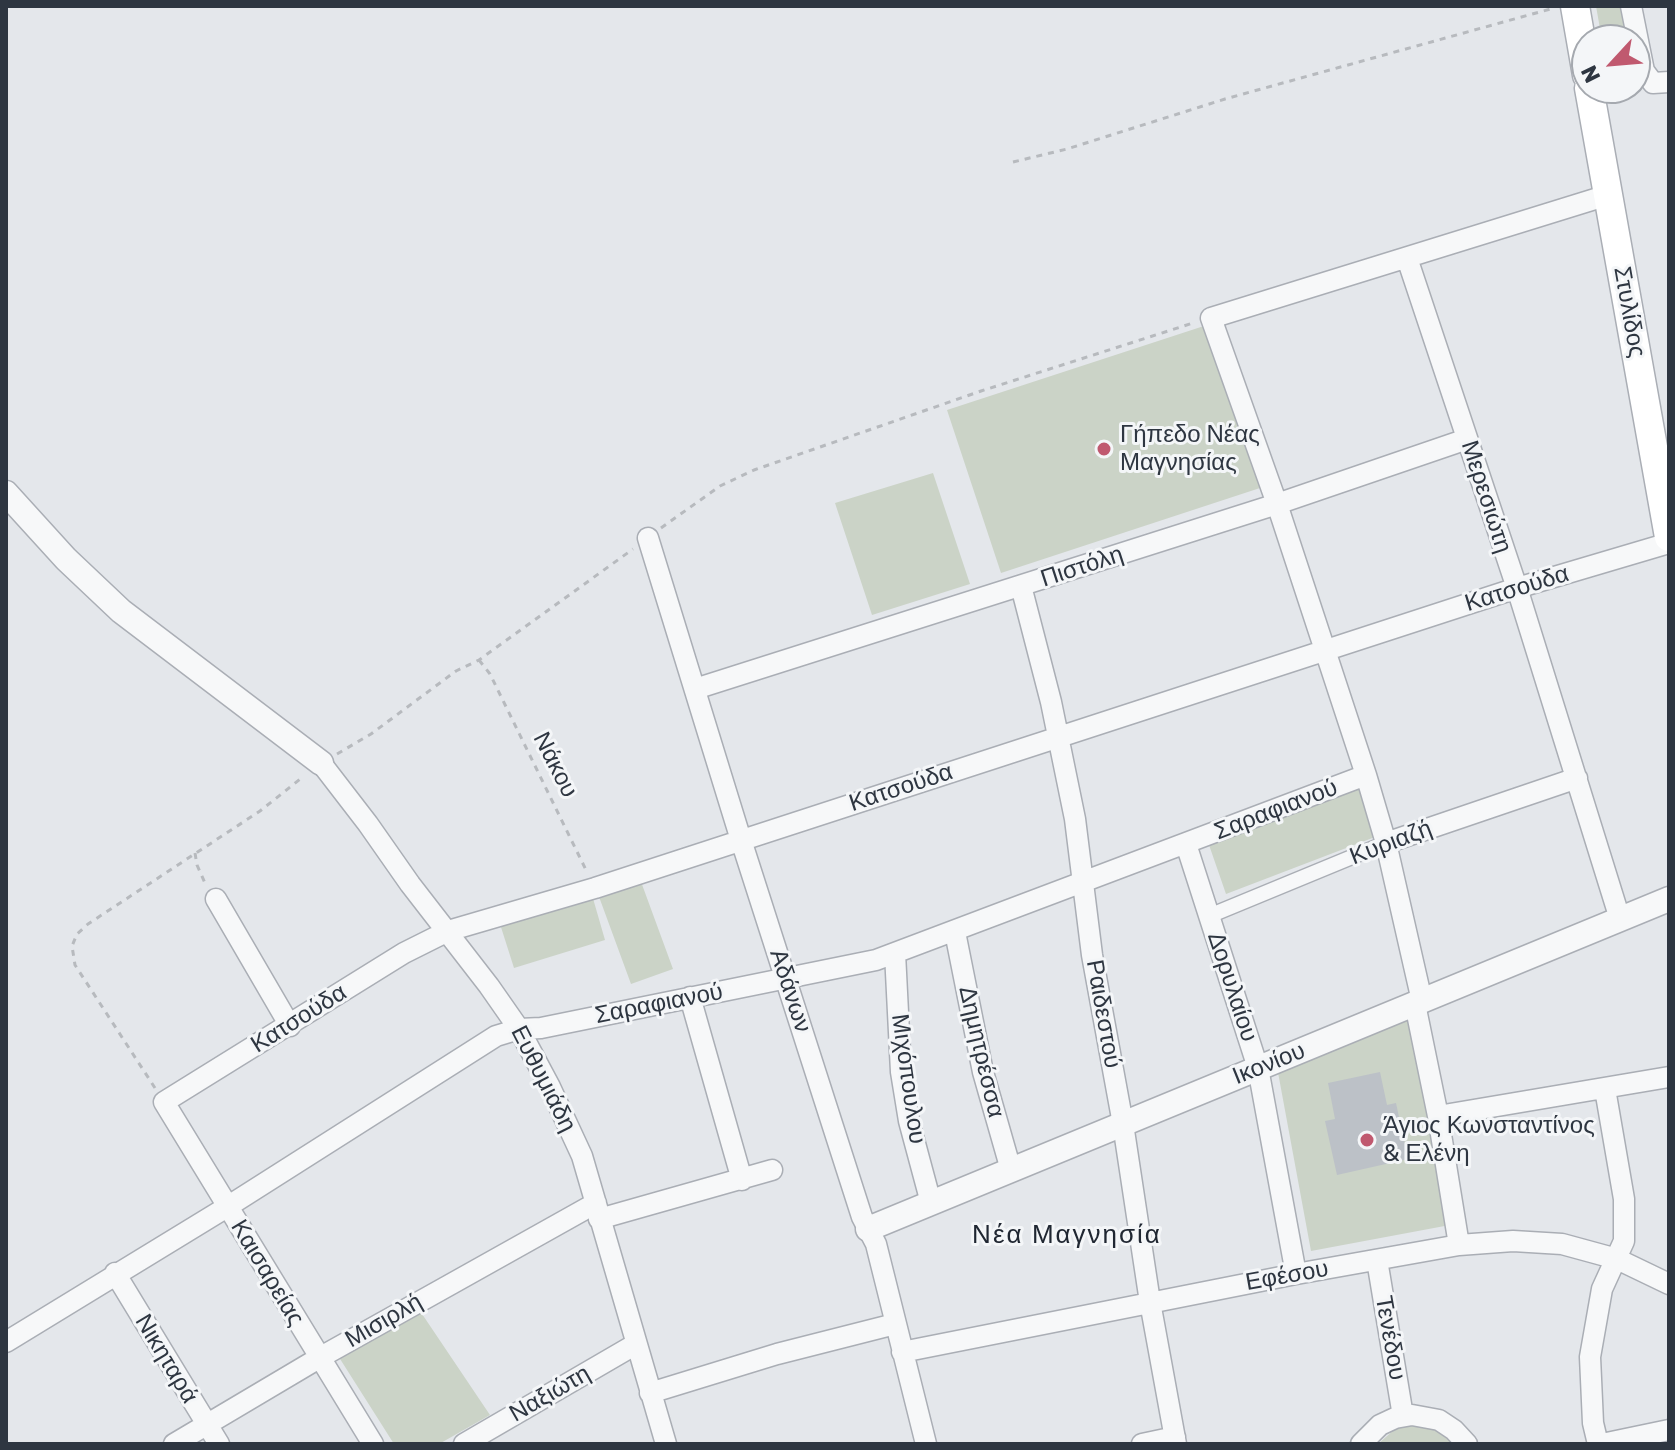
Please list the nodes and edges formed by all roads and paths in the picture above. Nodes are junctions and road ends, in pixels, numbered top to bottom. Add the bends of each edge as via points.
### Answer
1 (1631, 6) edge
2 (1559, 7) edge
3 (1669, 82) edge
4 (1592, 104) edge
5 (1013, 162) dead end
6 (1608, 195) junction
7 (1407, 258) junction
8 (1211, 318) junction
9 (1467, 439) junction
10 (6, 493) edge
11 (1277, 504) junction
12 (1669, 537) edge
13 (648, 538) junction
14 (1669, 543) edge
15 (1021, 586) junction
16 (1517, 588) junction
17 (1326, 650) junction
18 (479, 660) junction
19 (695, 689) junction
20 (1060, 737) junction
21 (321, 763) junction
22 (1366, 775) junction
23 (1577, 778) junction
24 (741, 840) junction
25 (1386, 843) junction
26 (1186, 844) junction
27 (195, 853) junction
28 (1082, 881) junction
29 (595, 888) junction
30 (216, 899) joint
31 (1669, 899) edge
32 (1209, 916) junction
33 (1620, 919) junction
34 (448, 931) junction
35 (955, 932) junction
36 (895, 953) junction
37 (786, 979) junction
38 (690, 997) junction
39 (1419, 1002) junction
40 (290, 1026) junction
41 (519, 1029) junction
42 (1258, 1068) junction
43 (1669, 1077) edge
44 (1605, 1089) junction
45 (164, 1102) junction
46 (1438, 1116) junction
47 (1123, 1124) junction
48 (772, 1170) dead end
49 (1011, 1170) junction
50 (742, 1180) junction
51 (931, 1203) junction
52 (227, 1207) junction
53 (598, 1211) junction
54 (868, 1229) junction
55 (1459, 1245) junction
56 (1617, 1259) junction
57 (1377, 1260) junction
58 (115, 1273) junction
59 (1296, 1274) junction
60 (1669, 1284) edge
61 (1150, 1302) junction
62 (895, 1324) junction
63 (6, 1342) edge
64 (636, 1344) junction
65 (902, 1352) junction
66 (319, 1358) junction
67 (650, 1393) junction
68 (1403, 1416) junction
69 (206, 1425) junction
70 (1669, 1430) edge
71 (1176, 1441) edge
72 (174, 1444) edge
73 (219, 1444) edge
74 (373, 1444) edge
75 (464, 1444) edge
76 (666, 1444) edge
77 (926, 1444) edge
78 (1142, 1444) edge
79 (1361, 1444) edge
80 (1467, 1444) edge
81 (1600, 1444) edge

1 - 3 street via 1644,71 1653,83
2 - 5 path
4 - 6 main road, Στυλίδος
6 - 7 street
6 - 12 main road, Στυλίδος
7 - 8 street
7 - 9 street, Μερεσιώτη
8 - 11 street
8 - 13 path via 754,470 720,486
9 - 11 street, Πιστόλη
9 - 16 street, Μερεσιώτη
10 - 21 street via 121,611
11 - 15 street, Πιστόλη
11 - 17 street
13 - 18 path
13 - 19 street, Αδάνων
14 - 16 street, Κατσούδα
15 - 19 street, Πιστόλη
15 - 20 street, Ραιδεστού
16 - 17 street, Κατσούδα
16 - 23 street, Μερεσιώτη
17 - 20 street, Κατσούδα
17 - 22 street
18 - 21 path
18 - 29 path, Νάκου
19 - 24 street, Αδάνων
20 - 24 street, Κατσούδα
20 - 28 street, Ραιδεστού
21 - 27 path
21 - 34 street, Ευθυμιάδη
22 - 25 street
22 - 26 street, Σαραφιανού
23 - 25 street, Κυριαζή
23 - 33 street, Μερεσιώτη
24 - 29 street, Κατσούδα
24 - 37 street, Αδάνων
25 - 32 street, Κυριαζή
25 - 39 street
26 - 28 street, Σαραφιανού
26 - 32 street, Δορυλαίου
27 - 30 path via 200,874
27 - 45 path via 88,924 72,946 75,965
28 - 35 street, Σαραφιανού
28 - 47 street, Ραιδεστού
29 - 34 street, Κατσούδα
30 - 40 street
31 - 33 street, Ικονίου
32 - 42 street, Δορυλαίου
33 - 39 street, Ικονίου
34 - 40 street, Κατσούδα
34 - 41 street, Ευθυμιάδη
35 - 36 street, Σαραφιανού
35 - 49 street, Δημητρέσσα via 983,1072
36 - 37 street, Σαραφιανού
36 - 51 street, Μιχόπουλου via 901,1072
37 - 38 street, Σαραφιανού
37 - 54 street, Αδάνων
38 - 41 street, Σαραφιανού
38 - 50 street
39 - 42 street, Ικονίου
39 - 46 street
40 - 45 street, Κατσούδα
41 - 52 street, Σαραφιανού via 496,1036
41 - 53 street, Ευθυμιάδη via 582,1156
42 - 47 street, Ικονίου
42 - 59 street, Δορυλαίου
43 - 44 street
44 - 46 street
44 - 56 street via 1624,1199 1624,1241
45 - 52 street, Καισαρείας
46 - 55 street
47 - 49 street, Ικονίου
47 - 61 street, Ραιδεστού
48 - 50 street, Μισιρλή
49 - 51 street, Ικονίου
50 - 53 street, Μισιρλή
51 - 54 street, Ικονίου
52 - 58 street, Σαραφιανού
52 - 66 street, Καισαρείας
53 - 64 street, Ευθυμιάδη
53 - 66 street, Μισιρλή
54 - 62 street, Αδάνων
55 - 56 street, Εφέσου via 1534,1241
55 - 57 street, Εφέσου
56 - 60 street, Εφέσου
56 - 81 street via 1602,1289 1590,1357 1593,1423
57 - 59 street, Εφέσου
57 - 68 street, Τενέδου
58 - 63 street, Σαραφιανού
58 - 69 street, Νικηταρά
59 - 61 street, Εφέσου
61 - 65 street, Εφέσου
61 - 71 street, Ραιδεστού
62 - 65 street, Αδάνων
62 - 67 street
64 - 67 street, Ευθυμιάδη
64 - 75 street, Ναξιώτη
65 - 77 street, Αδάνων
66 - 69 street, Μισιρλή
66 - 74 street, Καισαρείας
67 - 76 street, Ευθυμιάδη
68 - 79 street via 1380,1425
68 - 80 street via 1439,1420
69 - 72 street, Μισιρλή
69 - 73 street, Νικηταρά
70 - 81 street
71 - 78 street

